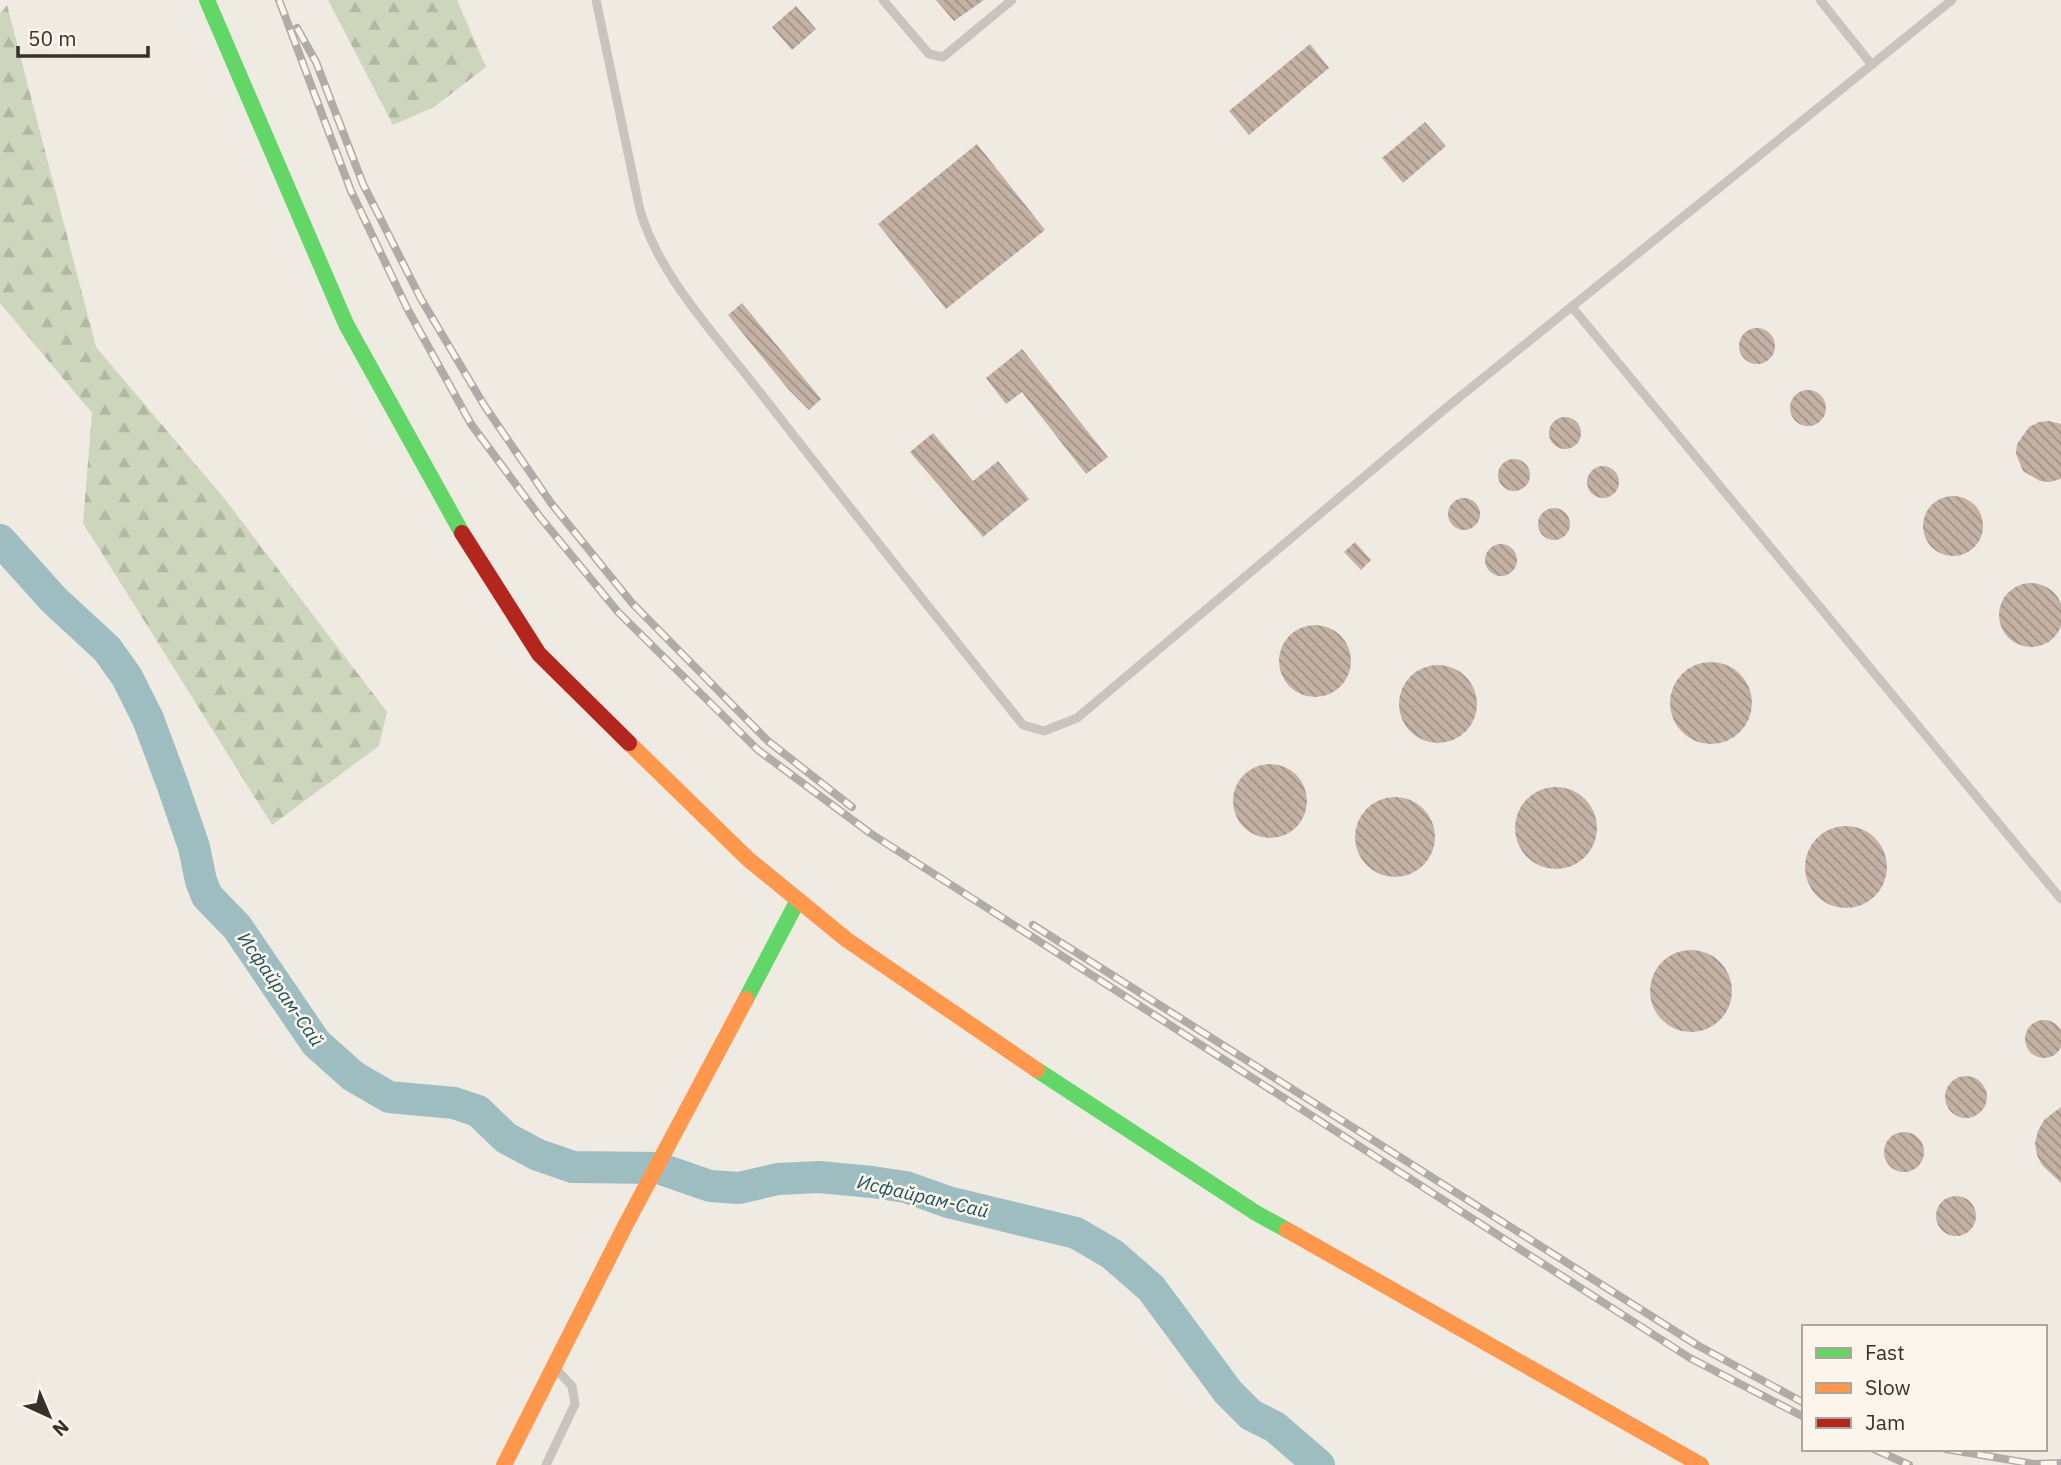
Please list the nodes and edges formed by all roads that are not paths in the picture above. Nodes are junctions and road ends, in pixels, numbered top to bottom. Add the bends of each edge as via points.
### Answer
1 (207, 0) edge
2 (596, 0) edge
3 (883, 0) edge
4 (1012, 0) edge
5 (1820, 0) edge
6 (1952, 0) edge
7 (1872, 65) junction
8 (1572, 307) junction
9 (2061, 899) edge
10 (798, 900) junction
11 (554, 1367) junction
12 (504, 1465) edge
13 (546, 1465) edge
14 (1701, 1465) edge

1 - 10 main road via 346,324 459,527 539,654 748,859
2 - 8 lane via 640,210 668,273 1023,725 1044,731 1076,718
3 - 4 lane via 929,54 943,57
5 - 7 lane
6 - 7 lane
7 - 8 lane
8 - 9 lane
10 - 11 main road
10 - 14 main road via 870,956 1256,1213
11 - 12 main road
11 - 13 lane via 572,1386 575,1404

